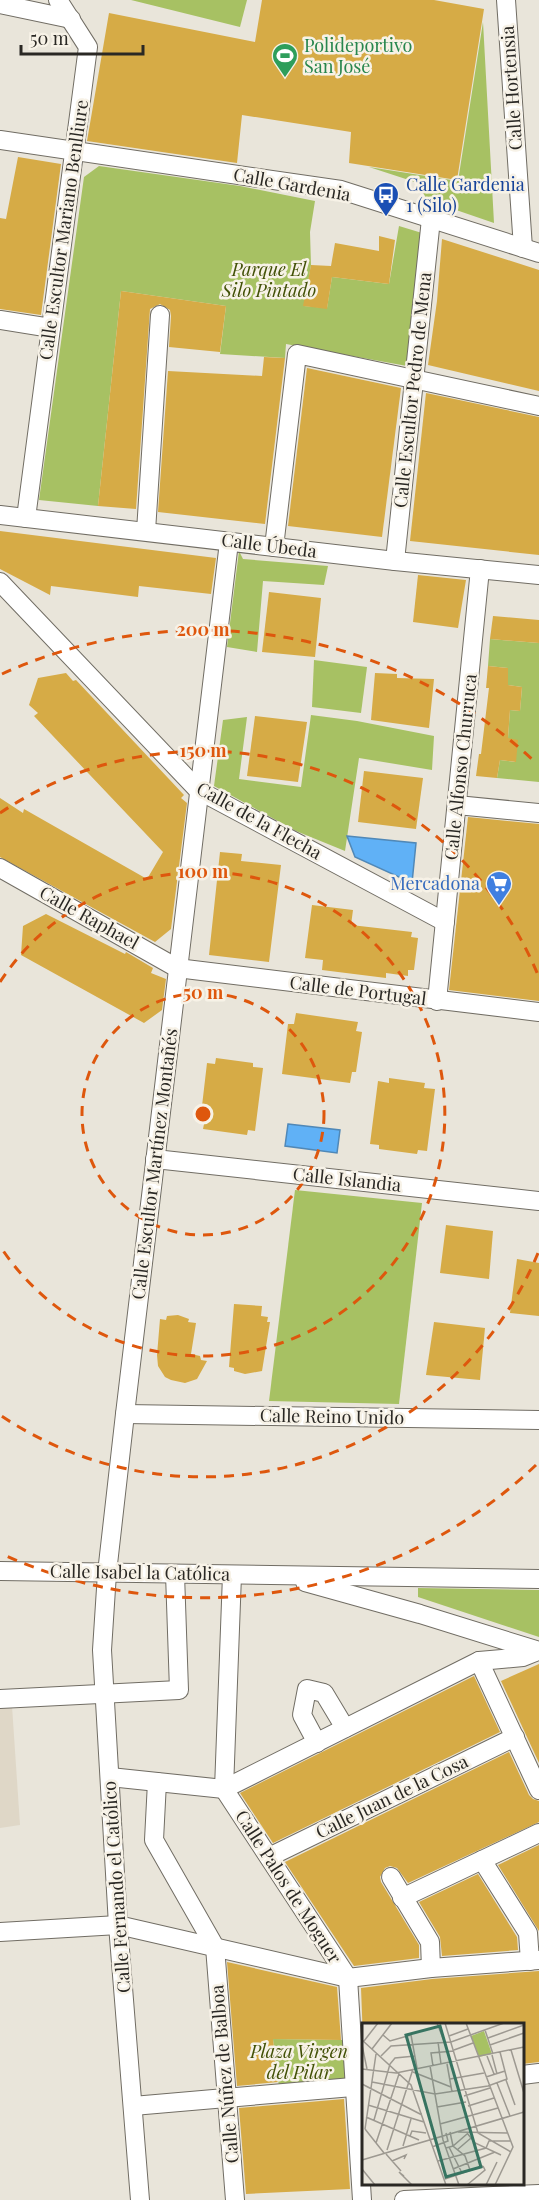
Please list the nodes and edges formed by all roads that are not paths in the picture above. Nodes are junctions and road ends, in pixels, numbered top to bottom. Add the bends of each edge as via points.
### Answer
1 (58, 0) edge
2 (506, 0) edge
3 (0, 4) edge
4 (71, 19) junction
5 (0, 140) edge
6 (74, 152) junction
7 (431, 219) junction
8 (531, 251) edge
9 (160, 315) dead end
10 (0, 321) edge
11 (51, 328) junction
12 (414, 378) junction
13 (539, 406) edge
14 (0, 515) edge
15 (26, 518) junction
16 (146, 531) junction
17 (229, 542) junction
18 (274, 547) junction
19 (395, 561) junction
20 (480, 569) junction
21 (539, 574) edge
22 (0, 582) edge
23 (198, 790) junction
24 (457, 805) junction
25 (539, 813) edge
26 (0, 868) edge
27 (445, 922) junction
28 (177, 968) junction
29 (437, 1001) junction
30 (539, 1012) edge
31 (155, 1159) junction
32 (539, 1201) edge
33 (125, 1414) junction
34 (539, 1420) edge
35 (0, 1571) edge
36 (107, 1573) junction
37 (175, 1574) junction
38 (232, 1575) junction
39 (281, 1575) junction
40 (399, 1577) junction
41 (539, 1579) edge
42 (420, 1614) junction
43 (539, 1651) edge
44 (478, 1661) junction
45 (105, 1694) junction
46 (0, 1699) edge
47 (345, 1728) junction
48 (515, 1737) junction
49 (317, 1743) junction
50 (110, 1777) junction
51 (157, 1782) junction
52 (224, 1789) junction
53 (539, 1790) edge
54 (539, 1833) edge
55 (269, 1857) junction
56 (482, 1860) junction
57 (391, 1877) dead end
58 (402, 1898) junction
59 (118, 1925) junction
60 (0, 1932) edge
61 (215, 1947) junction
62 (535, 1961) edge
63 (431, 1968) junction
64 (348, 1978) junction
65 (539, 2073) edge
66 (524, 2074) edge
67 (359, 2086) edge
68 (227, 2099) junction
69 (133, 2106) junction
70 (539, 2194) edge
71 (140, 2200) edge
72 (235, 2200) edge
73 (362, 2200) edge
74 (404, 2200) edge

1 - 4 street, Calle Escultor Mariano Benlliure
2 - 8 street, Calle Hortensia
3 - 4 street
4 - 6 street, Calle Escultor Mariano Benlliure via 88,47
5 - 6 street, Calle Gardenia
6 - 7 street, Calle Gardenia via 341,190
6 - 11 street, Calle Escultor Mariano Benlliure
7 - 8 street, Calle Gardenia
7 - 12 street, Calle Escultor Pedro de Mena
9 - 16 street
10 - 11 street
11 - 15 street, Calle Escultor Mariano Benlliure
12 - 13 street
12 - 18 street via 297,354
12 - 19 street, Calle Escultor Pedro de Mena
14 - 15 street, Calle Úbeda
15 - 16 street, Calle Úbeda
16 - 17 street, Calle Úbeda
17 - 18 street, Calle Úbeda
17 - 23 street, Calle Escultor Martínez Montañés
18 - 19 street, Calle Úbeda
19 - 20 street, Calle Úbeda
20 - 21 street, Calle Úbeda
20 - 24 street, Calle Alfonso Churruca
22 - 23 street, Calle de la Flecha
23 - 27 street, Calle de la Flecha
23 - 28 street, Calle Escultor Martínez Montañés
24 - 25 street
24 - 27 street, Calle Alfonso Churruca
26 - 28 street, Calle Raphael
27 - 29 street, Calle Alfonso Churruca
28 - 29 street, Calle de Portugal
28 - 31 street, Calle Escultor Martínez Montañés
29 - 30 street, Calle de Portugal
31 - 32 street, Calle Islandia
31 - 33 street, Calle Escultor Martínez Montañés
33 - 34 street, Calle Reino Unido
33 - 36 street, Calle Escultor Martínez Montañés
35 - 36 street, Calle Isabel la Católica
36 - 37 street, Calle Isabel la Católica
36 - 45 street, Calle Fernando el Católico via 102,1650
37 - 38 street, Calle Isabel la Católica
37 - 45 street via 179,1690
38 - 39 street, Calle Isabel la Católica
38 - 52 street
39 - 40 street, Calle Isabel la Católica
39 - 42 street, Calle Isabel la Católica
40 - 41 street, Calle Isabel la Católica
40 - 42 street, Calle Isabel la Católica via 399,1595
42 - 43 street, Calle Isabel la Católica
43 - 44 street via 523,1657
44 - 47 street
44 - 48 street
45 - 46 street
45 - 50 street, Calle Fernando el Católico
47 - 49 street
47 - 49 street via 324,1693 307,1689 302,1715
48 - 53 street
48 - 55 street, Calle Juan de la Cosa
49 - 52 street
50 - 51 street
50 - 59 street, Calle Fernando el Católico
51 - 52 street
51 - 61 street via 154,1840
52 - 55 street, Calle Palos de Moguer
54 - 56 street
55 - 64 street, Calle Palos de Moguer
56 - 58 street
56 - 62 street via 528,1933
57 - 58 street
58 - 63 street via 430,1942
59 - 60 street
59 - 61 street
59 - 69 street, Calle Fernando el Católico
61 - 64 street
61 - 68 street, Calle Núñez de Balboa
62 - 63 street
63 - 64 street
64 - 67 street, Calle Palos de Moguer
65 - 66 street
67 - 68 street
67 - 73 street, Calle Palos de Moguer
68 - 69 street
68 - 72 street, Calle Núñez de Balboa
69 - 71 street, Calle Fernando el Católico
70 - 74 street

